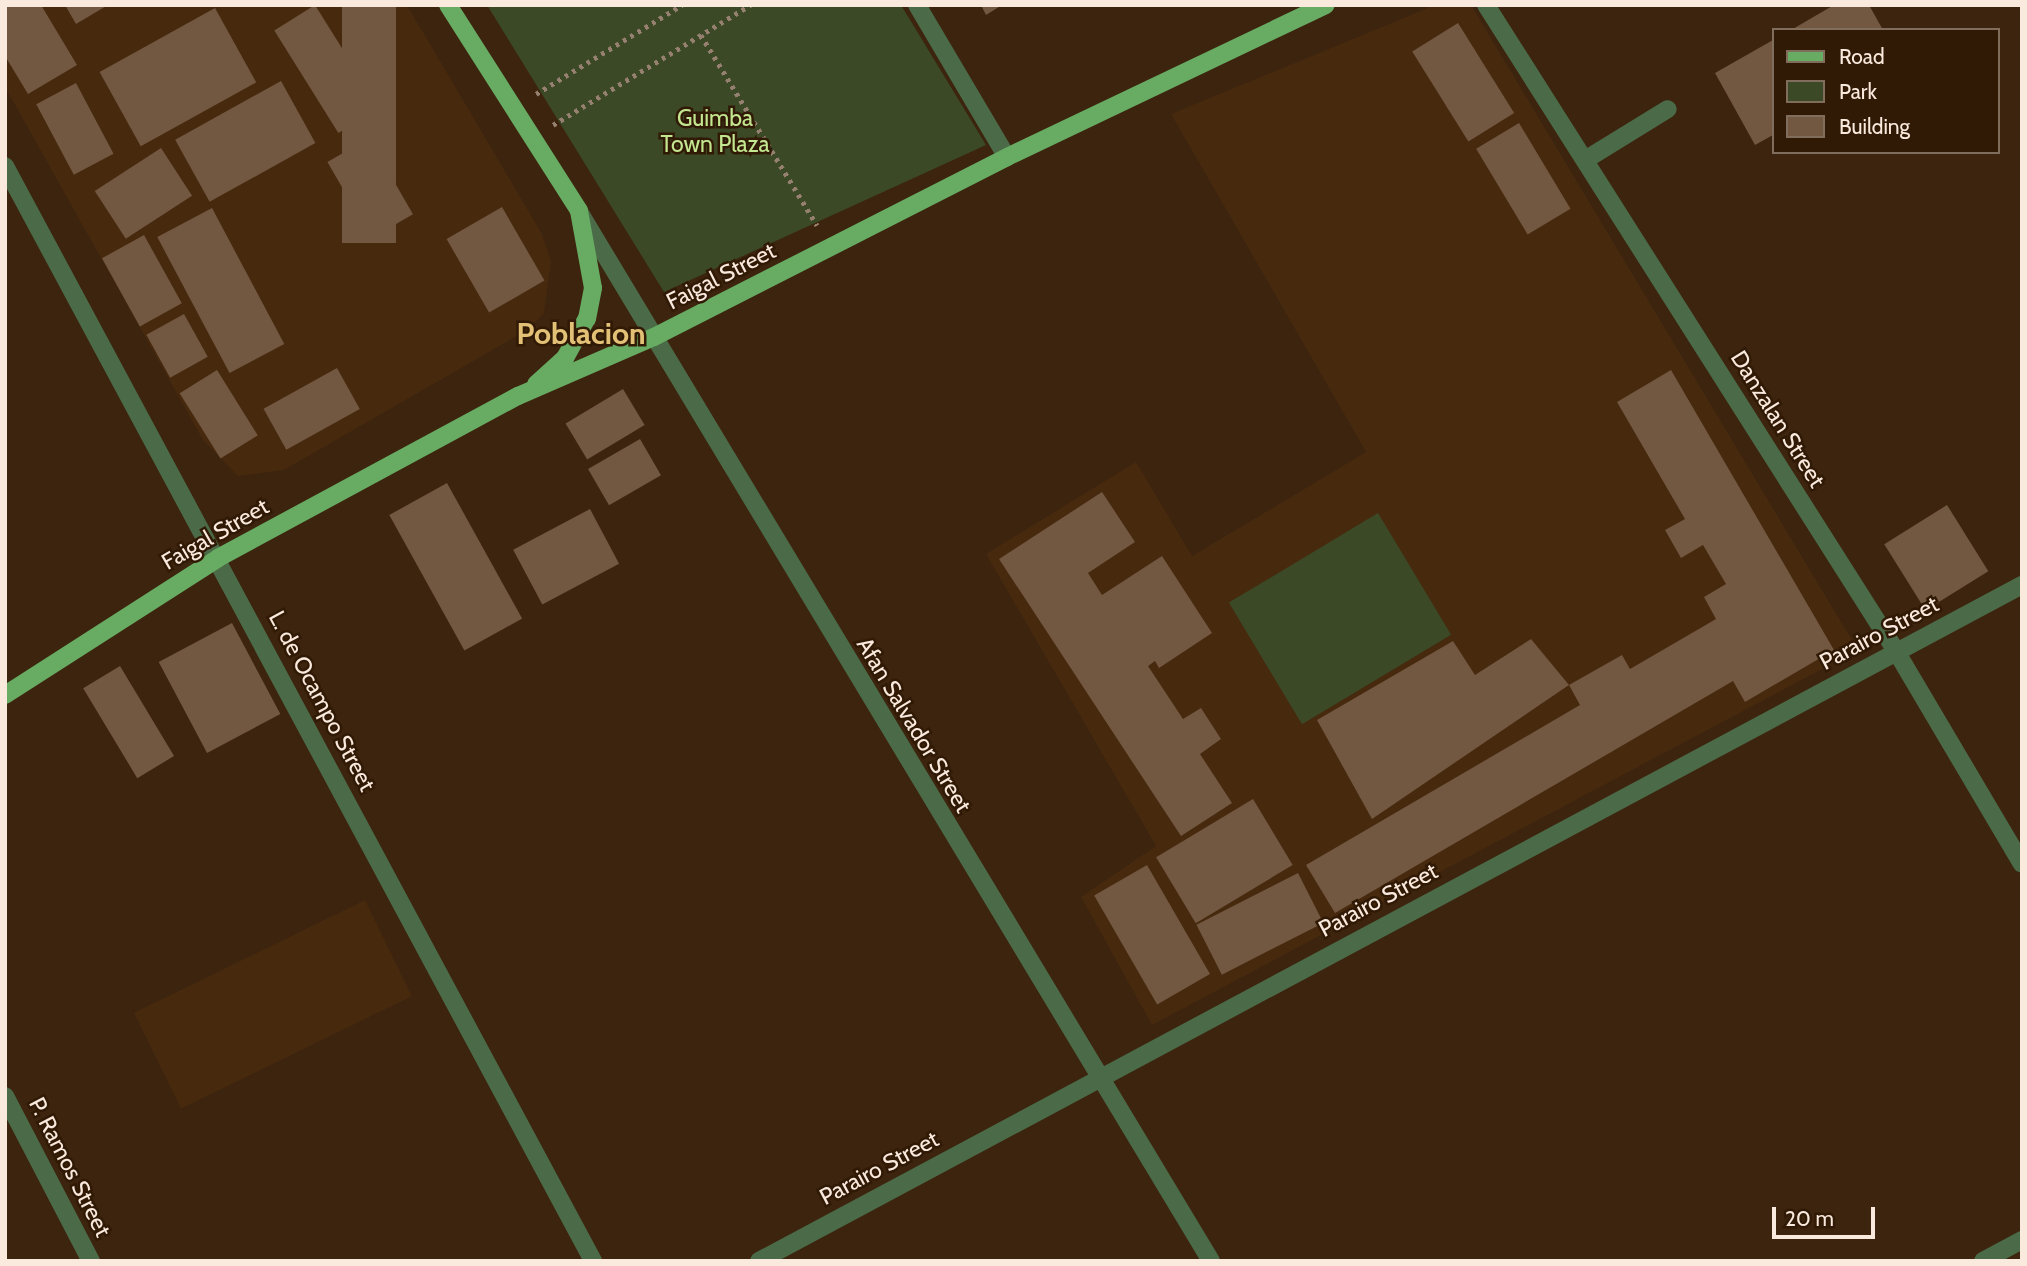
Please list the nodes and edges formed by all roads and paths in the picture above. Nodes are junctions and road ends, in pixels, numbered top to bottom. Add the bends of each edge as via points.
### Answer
1 (448, 5) edge
2 (682, 5) edge
3 (750, 5) edge
4 (917, 5) edge
5 (1326, 5) edge
6 (1486, 5) edge
7 (701, 35) junction
8 (513, 108) junction
9 (1668, 110) dead end
10 (532, 137) junction
11 (1007, 157) junction
12 (1585, 160) junction
13 (5, 166) edge
14 (579, 211) junction
15 (831, 247) junction
16 (654, 337) junction
17 (518, 396) junction
18 (218, 558) junction
19 (2022, 584) edge
20 (1896, 651) junction
21 (5, 695) edge
22 (2022, 864) edge
23 (1097, 1079) junction
24 (5, 1096) edge
25 (2022, 1240) edge
26 (90, 1261) edge
27 (593, 1261) edge
28 (760, 1261) edge
29 (1211, 1261) edge
30 (1983, 1261) edge

1 - 8 main road, Afan Salvador Street
2 - 8 path
3 - 7 path
4 - 11 street
5 - 11 main road, Faigal Street
6 - 12 street, Danzalan Street
7 - 10 path
7 - 15 path
8 - 10 main road, Afan Salvador Street
9 - 12 street
10 - 14 main road, Afan Salvador Street
11 - 15 main road, Faigal Street
12 - 20 street, Danzalan Street
13 - 18 street, L. de Ocampo Street
14 - 16 street, Afan Salvador Street
14 - 17 main road, Afan Salvador Street via 593,288 587,318 554,372
15 - 16 main road, Faigal Street
16 - 17 main road, Faigal Street
16 - 23 street, Afan Salvador Street
17 - 18 main road, Faigal Street
18 - 21 main road, Faigal Street
18 - 27 street, L. de Ocampo Street
19 - 20 street, Parairo Street
20 - 22 street, Danzalan Street
20 - 23 street, Parairo Street
23 - 28 street, Parairo Street
23 - 29 street, Afan Salvador Street
24 - 26 street, P. Ramos Street
25 - 30 street

